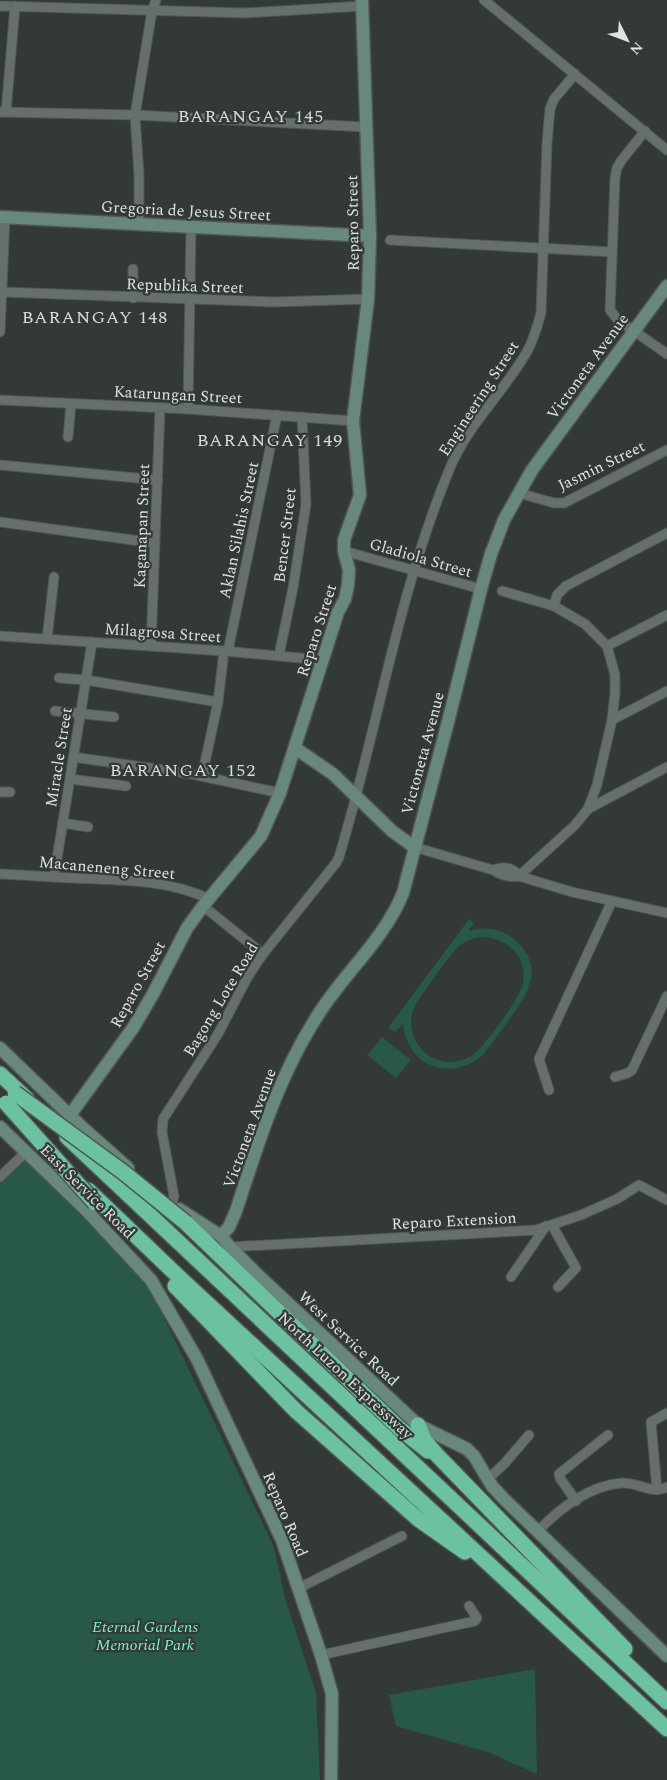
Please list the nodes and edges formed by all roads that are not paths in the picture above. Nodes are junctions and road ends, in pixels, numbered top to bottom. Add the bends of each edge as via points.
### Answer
1 (156, 0) edge
2 (484, 0) edge
3 (362, 3) edge
4 (0, 6) edge
5 (15, 6) junction
6 (152, 10) junction
7 (575, 74) junction
8 (3, 112) edge
9 (135, 115) junction
10 (366, 127) junction
11 (645, 131) junction
12 (667, 150) edge
13 (2, 218) edge
14 (139, 224) junction
15 (191, 227) junction
16 (370, 236) junction
17 (390, 240) dead end
18 (544, 247) junction
19 (612, 252) junction
20 (133, 269) dead end
21 (667, 286) edge
22 (2, 292) junction
23 (133, 298) junction
24 (368, 299) junction
25 (190, 300) junction
26 (633, 331) junction
27 (0, 332) edge
28 (667, 354) edge
29 (0, 400) edge
30 (70, 404) junction
31 (160, 408) junction
32 (188, 409) junction
33 (278, 415) junction
34 (302, 417) junction
35 (353, 421) junction
36 (68, 437) dead end
37 (667, 450) edge
38 (0, 465) edge
39 (158, 480) junction
40 (519, 493) junction
41 (0, 522) edge
42 (667, 533) edge
43 (155, 543) junction
44 (348, 552) junction
45 (413, 570) junction
46 (54, 577) dead end
47 (481, 589) junction
48 (502, 591) dead end
49 (554, 606) junction
50 (667, 615) edge
51 (0, 636) edge
52 (47, 639) junction
53 (92, 642) junction
54 (151, 646) junction
55 (607, 646) junction
56 (226, 651) junction
57 (279, 655) junction
58 (323, 660) junction
59 (59, 678) dead end
60 (86, 680) junction
61 (667, 691) edge
62 (218, 702) junction
63 (55, 711) dead end
64 (80, 714) junction
65 (114, 717) dead end
66 (612, 720) junction
67 (295, 748) junction
68 (74, 757) junction
69 (667, 767) edge
70 (202, 776) junction
71 (70, 779) junction
72 (126, 786) dead end
73 (280, 793) junction
74 (356, 795) junction
75 (588, 809) junction
76 (63, 823) junction
77 (88, 827) dead end
78 (414, 847) junction
79 (0, 874) edge
80 (519, 876) junction
81 (54, 877) junction
82 (612, 901) junction
83 (206, 902) junction
84 (667, 913) edge
85 (263, 954) junction
86 (667, 996) edge
87 (0, 1048) edge
88 (0, 1074) edge
89 (615, 1077) dead end
90 (0, 1080) edge
91 (549, 1090) dead end
92 (5, 1100) edge
93 (70, 1115) junction
94 (0, 1128) edge
95 (26, 1152) junction
96 (0, 1177) edge
97 (667, 1200) edge
98 (172, 1204) junction
99 (549, 1226) junction
100 (222, 1236) junction
101 (230, 1247) junction
102 (511, 1277) dead end
103 (151, 1280) joint
104 (558, 1287) dead end
105 (667, 1413) edge
106 (418, 1425) junction
107 (529, 1435) dead end
108 (608, 1435) dead end
109 (454, 1473) junction
110 (488, 1479) junction
111 (667, 1486) edge
112 (657, 1490) junction
113 (576, 1501) junction
114 (538, 1531) junction
115 (402, 1536) dead end
116 (514, 1586) junction
117 (299, 1588) junction
118 (470, 1606) dead end
119 (321, 1655) junction
120 (667, 1656) edge
121 (667, 1693) edge
122 (667, 1702) edge
123 (667, 1729) edge
124 (331, 1780) edge

1 - 6 street
2 - 7 street
3 - 6 street via 245,13
3 - 10 street, Reparo Street
4 - 5 street
5 - 6 street
5 - 8 street
6 - 9 street
7 - 11 street
7 - 18 street, Engineering Street via 554,99 550,109
8 - 9 street
9 - 10 street
9 - 14 street
10 - 16 street, Reparo Street
11 - 12 street
11 - 19 street via 617,168
13 - 14 street, Gregoria de Jesus Street
13 - 22 street
14 - 15 street, Gregoria de Jesus Street
15 - 16 street, Gregoria de Jesus Street
15 - 25 street
16 - 24 street, Reparo Street
17 - 18 street
18 - 19 street
18 - 45 street, Engineering Street via 541,313 534,336 526,354 467,435 450,466
19 - 26 street via 610,310
20 - 23 street
21 - 26 street, Victoneta Avenue
22 - 23 street, Republika Street
22 - 27 street
23 - 25 street, Republika Street
24 - 25 street, Republika Street
24 - 35 street, Reparo Street
25 - 32 street
26 - 28 street
26 - 40 street, Victoneta Avenue via 532,470
29 - 30 street, Katarungan Street
30 - 31 street, Katarungan Street
30 - 36 street
31 - 32 street, Katarungan Street
31 - 39 street, Kaganapan Street
32 - 33 street, Katarungan Street
33 - 34 street, Katarungan Street
33 - 56 street, Aklan Silahis Street
34 - 35 street, Katarungan Street
34 - 57 street, Bencer Street via 306,504
35 - 44 street, Reparo Street via 360,495 346,530 344,540
37 - 40 street, Jasmin Street via 564,503
38 - 39 street
39 - 43 street, Kaganapan Street
40 - 47 street, Victoneta Avenue via 497,538
41 - 43 street
42 - 49 street via 566,586 557,595
43 - 54 street, Kaganapan Street
44 - 45 street, Gladiola Street
44 - 58 street, Reparo Street via 345,599
45 - 47 street, Gladiola Street
45 - 74 street, Engineering Street
46 - 52 street
47 - 78 street, Victoneta Avenue
48 - 49 street
49 - 55 street via 585,624
50 - 55 street
51 - 52 street, Milagrosa Street
52 - 53 street, Milagrosa Street
53 - 54 street, Milagrosa Street
53 - 60 street, Miracle Street
54 - 56 street, Milagrosa Street
55 - 66 street via 616,675
56 - 57 street, Milagrosa Street
56 - 62 street, Aklan Silahis Street
57 - 58 street, Milagrosa Street
58 - 67 street, Reparo Street
59 - 60 street
60 - 62 street
60 - 64 street, Miracle Street
61 - 66 street
62 - 70 street, Aklan Silahis Street
63 - 64 street
64 - 65 street
64 - 68 street, Miracle Street
66 - 75 street
67 - 73 street, Reparo Street
67 - 74 street via 333,774
68 - 70 street
68 - 71 street, Miracle Street
69 - 75 street
70 - 73 street
71 - 72 street
71 - 76 street, Miracle Street
73 - 83 street, Reparo Street via 261,836
74 - 78 street via 392,831
74 - 85 street, Bagong Lote Road via 336,863
75 - 80 street
76 - 77 street
76 - 81 street, Miracle Street
78 - 80 street via 493,870 502,867 514,870
78 - 100 street, Victoneta Avenue via 397,906 376,939 318,1014 286,1071 236,1211
79 - 81 street, Macaneneng Street
80 - 82 street
81 - 83 street, Macaneneng Street via 159,884 189,890
82 - 84 street
82 - 91 street via 539,1058
83 - 85 street, Macaneneng Street
83 - 93 street, Reparo Street via 187,928 133,1028
85 - 98 street, Bagong Lote Road via 218,1034 163,1119 162,1132 174,1196
86 - 89 street via 632,1070
87 - 93 street, West Service Road
88 - 122 highway, North Luzon Expressway
90 - 92 highway
92 - 109 highway, bridge via 123,1172 186,1223 399,1428
92 - 116 highway via 181,1279
92 - 116 highway, bridge via 95,1204 296,1411 418,1519
93 - 98 street, West Service Road
94 - 95 street, East Service Road
95 - 96 street
95 - 103 street, East Service Road
97 - 99 street, Reparo Extension via 639,1185 581,1215
98 - 100 street, West Service Road
99 - 101 street, Reparo Extension via 504,1233
99 - 102 street
99 - 104 street via 576,1268
100 - 101 street, West Service Road
101 - 106 street, West Service Road
103 - 117 street, Reparo Road via 197,1359 282,1540
105 - 112 street via 650,1422
106 - 109 highway via 424,1440
106 - 110 street, West Service Road via 467,1449
107 - 110 street
108 - 113 street via 559,1474
109 - 121 highway
110 - 114 street, West Service Road
111 - 112 street
112 - 113 street via 621,1483 598,1489
113 - 114 street via 558,1512
114 - 120 street, West Service Road
115 - 117 street
116 - 123 highway
117 - 119 street, Reparo Road
118 - 119 street via 477,1618 475,1621
119 - 124 street, Reparo Road via 332,1694

